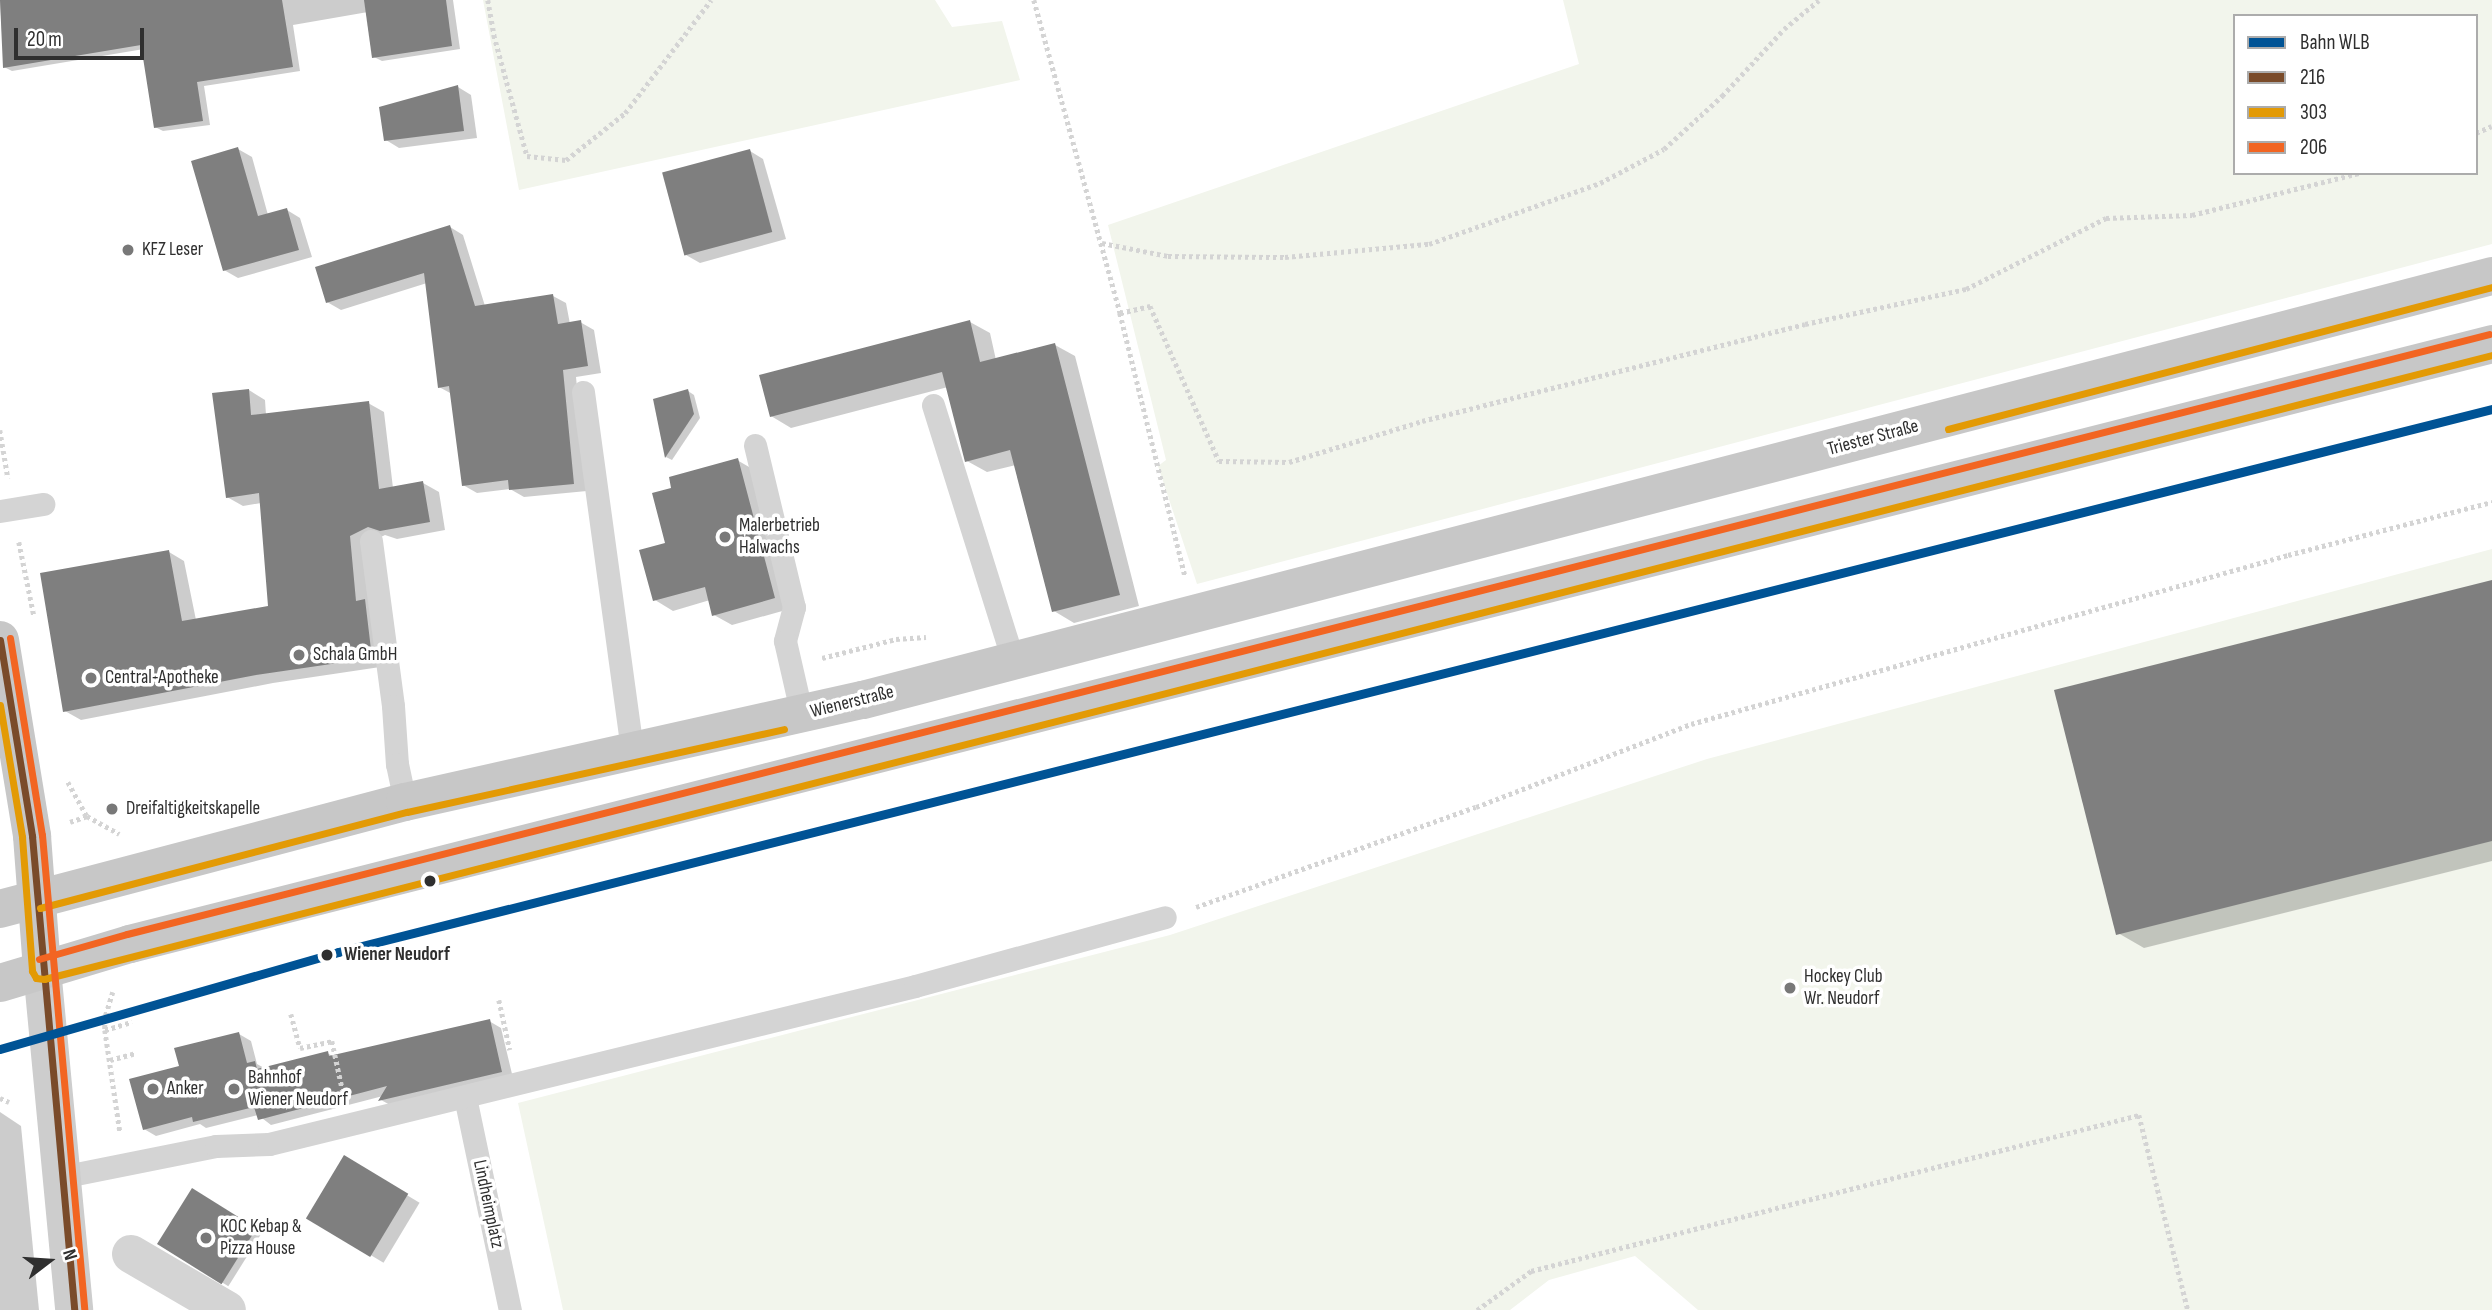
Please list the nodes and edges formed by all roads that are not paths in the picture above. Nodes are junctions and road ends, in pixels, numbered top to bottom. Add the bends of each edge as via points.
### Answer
1 (2492, 276) edge
2 (2492, 344) edge
3 (583, 392) dead end
4 (933, 405) dead end
5 (755, 445) dead end
6 (43, 504) dead end
7 (0, 511) edge
8 (371, 541) dead end
9 (1375, 568) joint
10 (0, 640) edge
11 (1013, 662) junction
12 (802, 715) junction
13 (632, 751) junction
14 (405, 802) junction
15 (37, 898) junction
16 (0, 909) edge
17 (1165, 917) road end
18 (42, 969) junction
19 (0, 983) edge
20 (465, 1097) junction
21 (61, 1177) junction
22 (131, 1254) dead end
23 (220, 1308) edge
24 (74, 1310) edge
25 (510, 1310) edge

1 - 9 main road, Triester Straße
2 - 18 main road
3 - 13 lane
4 - 11 lane
5 - 12 lane via 794,607 785,641
6 - 7 lane
8 - 14 lane
9 - 11 main road, Wienerstraße
10 - 15 main road via 32,836
11 - 12 main road, Wienerstraße
12 - 13 main road, Wienerstraße
13 - 14 main road, Wienerstraße
14 - 15 main road, Wienerstraße
15 - 16 main road, Wienerstraße
15 - 18 main road
17 - 20 lane via 915,986
18 - 19 main road
18 - 21 street
20 - 21 lane via 269,1144 216,1146
20 - 25 lane, Lindheimplatz
21 - 24 street
22 - 23 street

